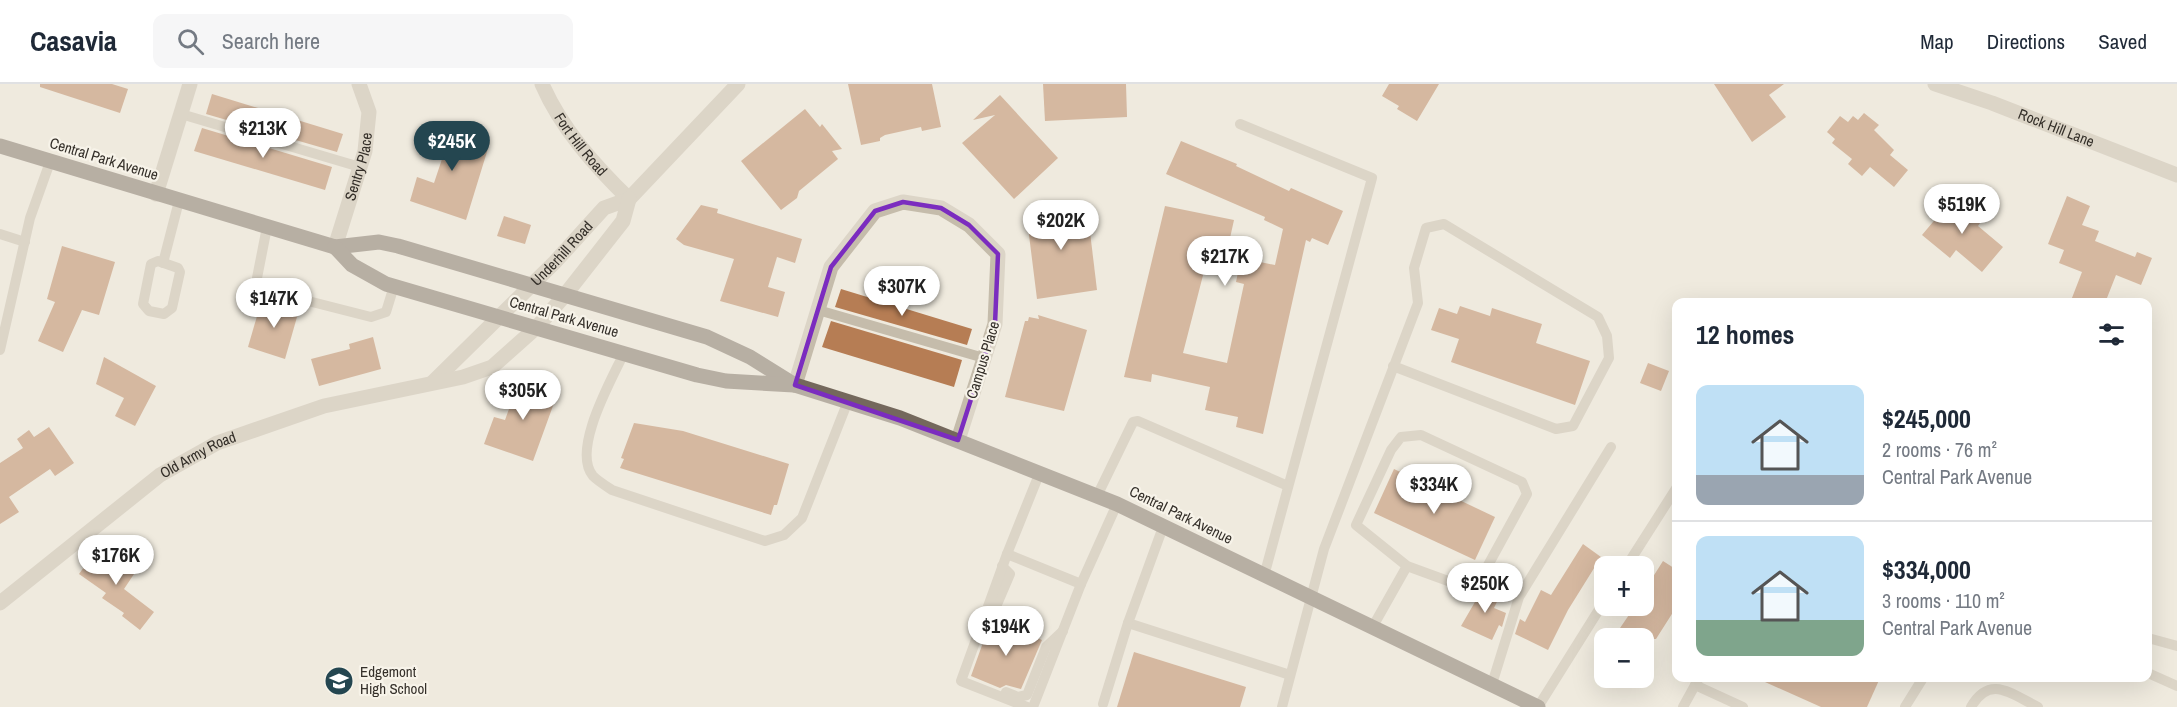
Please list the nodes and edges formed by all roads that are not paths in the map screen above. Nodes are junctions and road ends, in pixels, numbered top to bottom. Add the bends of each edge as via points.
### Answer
1 (190, 84) edge
2 (359, 84) edge
3 (542, 84) edge
4 (738, 84) edge
5 (1935, 84) edge
6 (181, 114) junction
7 (1240, 124) dead end
8 (0, 146) edge
9 (50, 162) junction
10 (360, 167) junction
11 (2177, 175) edge
12 (156, 194) junction
13 (629, 199) junction
14 (179, 201) junction
15 (267, 227) junction
16 (0, 234) edge
17 (25, 242) junction
18 (335, 247) junction
19 (163, 263) junction
20 (532, 285) junction
21 (394, 286) junction
22 (566, 295) junction
23 (818, 310) junction
24 (500, 316) junction
25 (537, 327) junction
26 (0, 351) edge
27 (624, 353) junction
28 (984, 358) junction
29 (1393, 366) junction
30 (433, 382) junction
31 (795, 385) junction
32 (848, 401) junction
33 (958, 440) junction
34 (1611, 447) dead end
35 (1040, 472) junction
36 (1288, 486) junction
37 (1672, 495) edge
38 (1097, 496) junction
39 (1117, 504) junction
40 (1163, 527) junction
41 (1007, 554) junction
42 (1633, 556) edge
43 (1002, 566) junction
44 (1407, 566) junction
45 (1264, 576) junction
46 (1081, 584) junction
47 (1311, 598) junction
48 (0, 603) edge
49 (1595, 616) edge
50 (1128, 623) junction
51 (1372, 628) junction
52 (1063, 631) junction
53 (2152, 639) edge
54 (2177, 646) edge
55 (1290, 675) junction
56 (2152, 675) edge
57 (1697, 682) edge
58 (1921, 682) edge
59 (1492, 684) junction
60 (2177, 686) edge
61 (1103, 704) dead end
62 (1027, 707) edge
63 (1033, 707) edge
64 (1282, 707) edge
65 (1538, 707) edge
66 (1683, 707) edge
67 (1743, 707) edge
68 (1905, 707) edge
69 (1971, 707) edge
70 (2038, 707) edge

1 - 6 street
2 - 10 street, Sentry Place via 369,112
3 - 13 street, Fort Hill Road via 570,132
4 - 13 street, Underhill Road
5 - 11 street, Rock Hill Lane
6 - 10 lane
6 - 12 street
7 - 36 lane via 1372,178
8 - 9 main road, Central Park Avenue
9 - 12 main road, Central Park Avenue
9 - 17 lane
10 - 18 street, Sentry Place
12 - 14 main road, Central Park Avenue
13 - 20 street, Underhill Road via 604,208
13 - 22 street, Underhill Road via 623,221
14 - 15 main road, Central Park Avenue
14 - 19 lane
15 - 18 main road, Central Park Avenue
15 - 21 lane via 257,278 261,289 372,317 386,312
16 - 17 lane
17 - 26 lane
18 - 20 main road, Central Park Avenue via 379,242
18 - 21 main road, Central Park Avenue via 352,265
19 - 19 lane via 178,268 181,277 172,308 164,314 149,311 143,304 151,264
20 - 22 main road, Central Park Avenue
20 - 24 street, Underhill Road
21 - 24 main road, Central Park Avenue
22 - 25 street, Old Army Road
22 - 31 main road, Central Park Avenue via 707,337 750,357
23 - 28 lane
23 - 28 street, Campus Place via 831,267 875,211 903,202 940,208 969,225 998,254 995,324
23 - 31 street, Campus Place
24 - 25 main road, Central Park Avenue
24 - 30 street
25 - 27 main road, Central Park Avenue
25 - 30 street, Old Army Road via 492,367
27 - 31 main road, Central Park Avenue via 726,381
27 - 32 lane via 593,419 587,459 592,475 612,490 765,541 784,535 802,518
28 - 33 street, Campus Place
29 - 29 lane via 1418,303 1414,268 1426,228 1444,224 1598,317 1607,336 1609,358 1573,426 1556,429
29 - 47 lane via 1324,549
30 - 48 street, Old Army Road via 324,406 217,443 160,475
31 - 32 main road, Central Park Avenue
32 - 33 main road, Central Park Avenue
33 - 35 main road, Central Park Avenue
34 - 59 lane via 1519,597
35 - 38 main road, Central Park Avenue
35 - 41 lane
36 - 38 lane via 1138,421 1133,422
36 - 45 lane
37 - 42 lane
38 - 39 main road, Central Park Avenue
39 - 40 main road, Central Park Avenue
39 - 46 lane
40 - 45 main road, Central Park Avenue
40 - 50 lane
41 - 43 lane
41 - 46 lane
43 - 52 lane via 1010,574 969,672 972,678 1018,697 1027,695 1046,647
43 - 62 lane via 961,681
44 - 44 lane via 1459,585 1481,578 1527,494 1522,482 1421,435 1401,437 1356,525
44 - 51 lane
45 - 47 main road, Central Park Avenue
46 - 52 lane
47 - 51 main road, Central Park Avenue
47 - 55 lane
49 - 65 lane
50 - 55 lane
50 - 61 lane
51 - 59 main road, Central Park Avenue
52 - 63 lane
53 - 54 lane
55 - 64 lane
56 - 60 lane
57 - 66 lane
57 - 67 lane
58 - 68 lane
59 - 65 main road, Central Park Avenue
69 - 70 lane via 1979,693 1989,688

